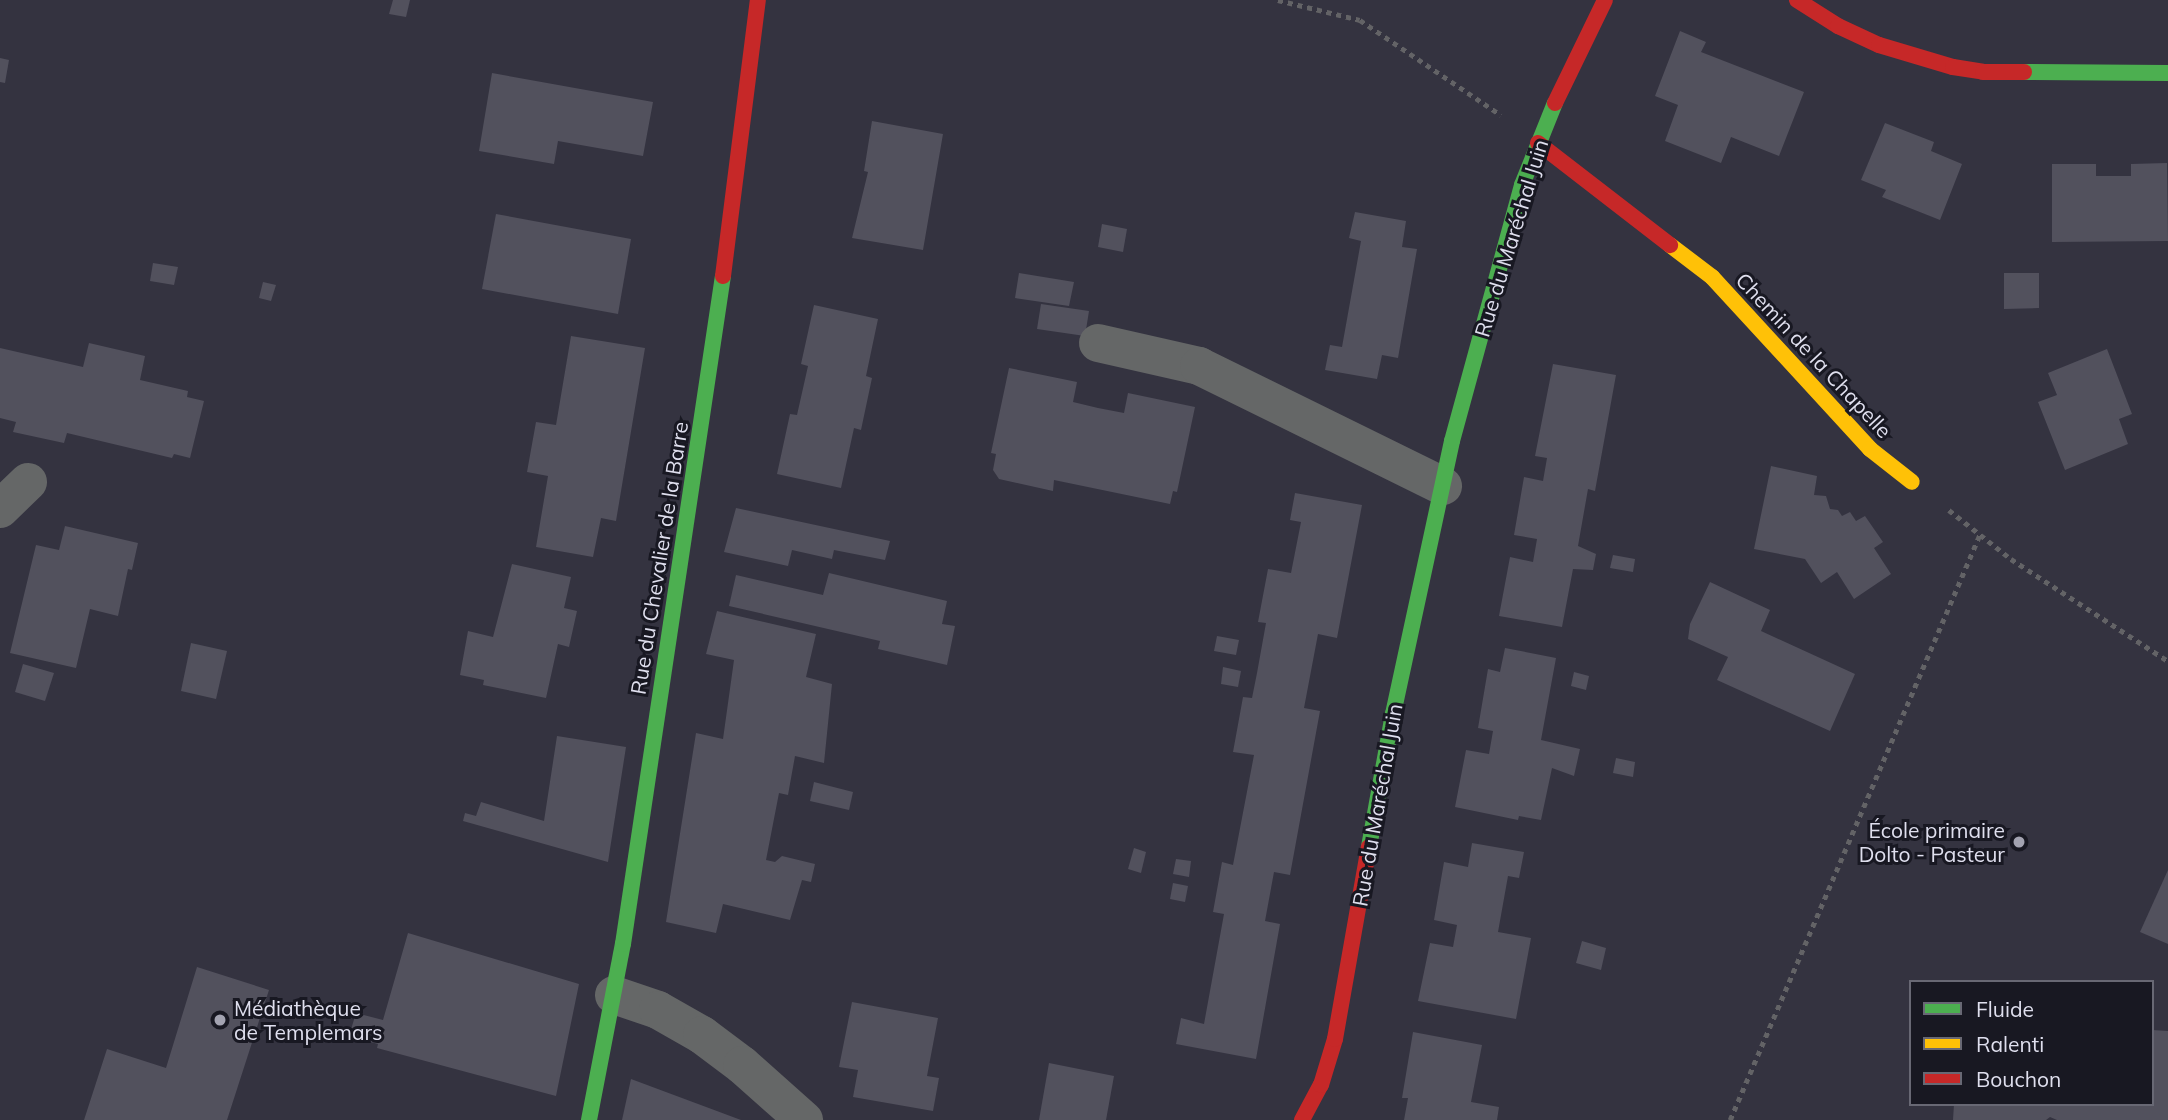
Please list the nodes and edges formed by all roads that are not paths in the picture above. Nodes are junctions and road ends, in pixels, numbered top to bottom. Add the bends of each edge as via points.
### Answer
1 (758, 0) edge
2 (1605, 0) edge
3 (1797, 0) edge
4 (2168, 73) edge
5 (1538, 143) junction
6 (1098, 343) dead end
7 (28, 482) dead end
8 (1912, 482) road end
9 (1443, 486) junction
10 (0, 509) edge
11 (614, 995) junction
12 (589, 1120) edge
13 (804, 1120) edge
14 (1302, 1120) edge

1 - 11 street, Rue du Chevalier de la Barre via 739,172
2 - 5 street, Rue du Maréchal Juin
3 - 4 street via 1879,45 1953,67 1983,72
5 - 8 street, Chemin de la Chapelle via 1712,276 1870,449
5 - 9 street, Rue du Maréchal Juin via 1509,228
6 - 9 street via 1176,358 1211,371
7 - 10 street
9 - 14 street, Rue du Maréchal Juin via 1385,754 1335,1039 1321,1084
11 - 12 street, Rue du Chevalier de la Barre
11 - 13 street via 658,1010 702,1035

